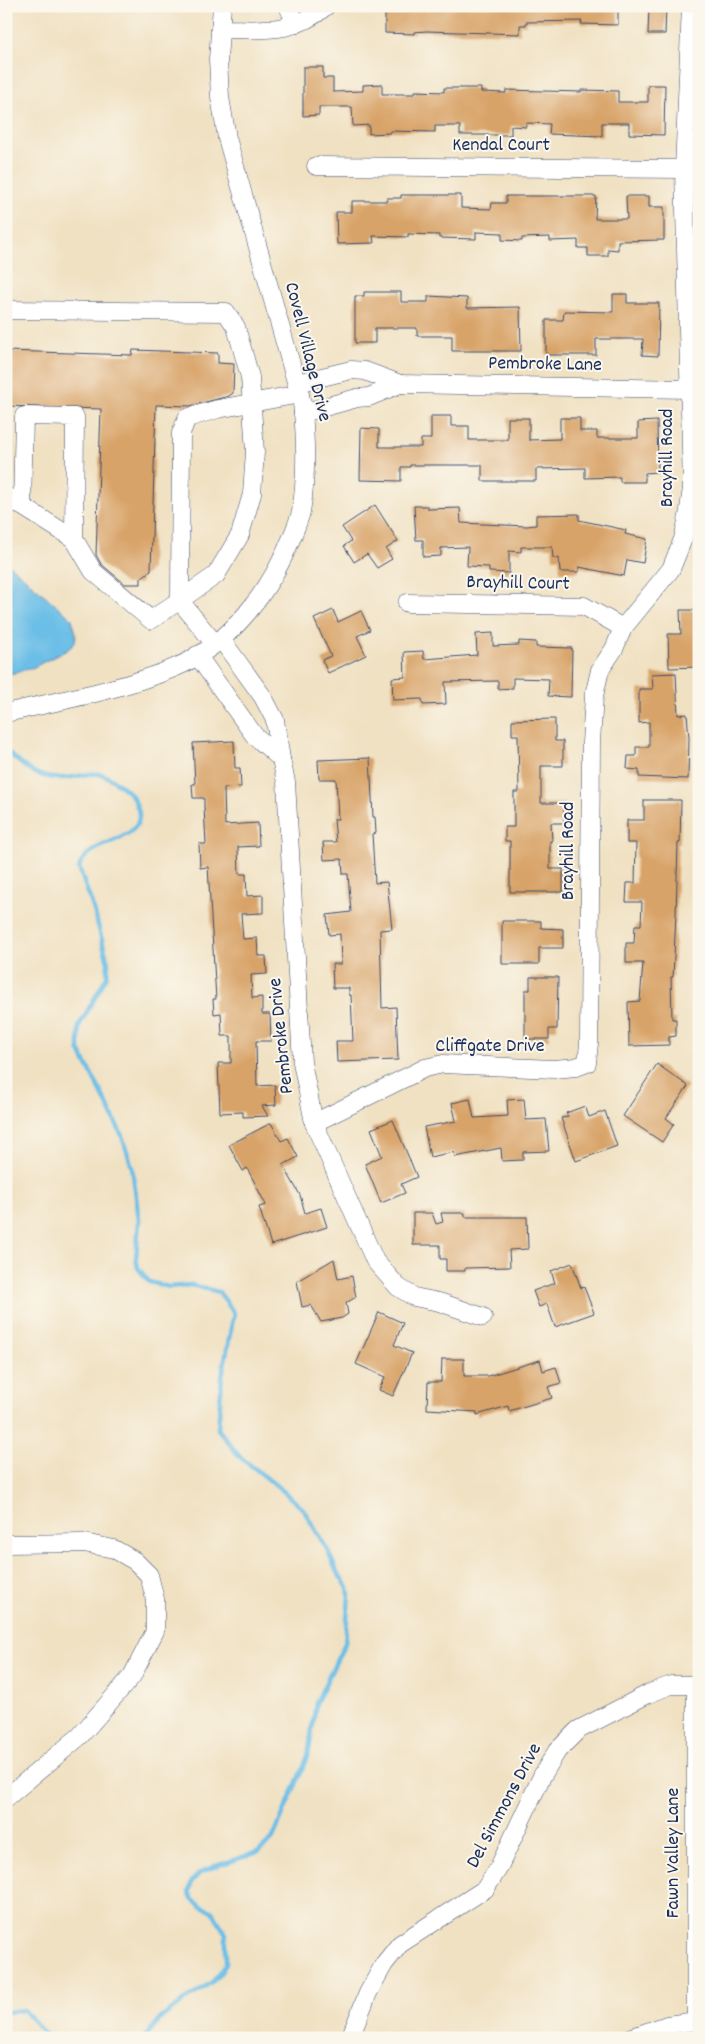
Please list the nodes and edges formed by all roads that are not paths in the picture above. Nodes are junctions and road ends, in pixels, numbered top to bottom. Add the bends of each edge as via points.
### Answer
1 (222, 6) edge
2 (288, 6) edge
3 (326, 6) edge
4 (691, 6) edge
5 (296, 24) junction
6 (220, 29) junction
7 (316, 166) dead end
8 (684, 169) junction
9 (6, 310) edge
10 (351, 370) junction
11 (400, 384) junction
12 (298, 389) junction
13 (689, 389) junction
14 (357, 398) junction
15 (252, 404) junction
16 (303, 413) junction
17 (6, 496) edge
18 (22, 506) junction
19 (74, 539) junction
20 (180, 601) junction
21 (406, 603) dead end
22 (623, 628) junction
23 (218, 642) junction
24 (197, 655) junction
25 (263, 697) junction
26 (6, 713) edge
27 (240, 715) junction
28 (281, 759) junction
29 (587, 1063) joint
30 (314, 1123) junction
31 (483, 1317) dead end
32 (6, 1544) edge
33 (696, 1685) joint
34 (6, 1798) edge
35 (350, 2038) edge
36 (630, 2038) edge

1 - 6 street, Covell Village Drive
2 - 5 street
3 - 5 street via 313,18
4 - 8 street, Brayhill Road
5 - 6 street via 279,30
6 - 12 street, Covell Village Drive via 220,97 227,138
7 - 8 street, Kendal Court
8 - 13 street, Brayhill Road
9 - 15 street via 226,312 236,326 250,377
10 - 11 street, Pembroke Lane via 366,371
10 - 12 street, Pembroke Lane
10 - 14 street
11 - 13 street, Pembroke Lane
11 - 14 street, Pembroke Lane
12 - 15 street, Pembroke Lane
12 - 16 street, Covell Village Drive
13 - 22 street, Brayhill Road via 692,488 683,539 671,569
14 - 16 street, Pembroke Lane
15 - 20 street via 255,452 252,494 240,535 216,576
15 - 20 street, Pembroke Lane via 187,418 181,432
16 - 23 street, Covell Village Drive via 306,465 300,514 286,551 263,592 238,624
17 - 18 street
18 - 19 street
18 - 19 street via 24,416 75,416
19 - 20 street via 94,571 151,620
20 - 23 street, Pembroke Drive
21 - 22 street, Brayhill Court via 584,606
22 - 29 street, Brayhill Road via 614,650 600,670 594,696
23 - 24 street, Covell Village Drive
23 - 25 street, Pembroke Drive
24 - 26 street, Covell Village Drive via 176,667 131,683
24 - 27 street
25 - 27 street
25 - 28 street, Pembroke Drive via 275,720
27 - 28 street via 254,735
28 - 30 street, Pembroke Drive via 286,782 302,1062
29 - 30 street, Cliffgate Drive via 554,1069 443,1064 425,1068
30 - 31 street, Pembroke Drive via 375,1261 398,1287 414,1297
32 - 34 street via 84,1543 114,1548 135,1561 149,1575 155,1599 155,1631 132,1676 80,1736
33 - 35 street, Del Simmons Drive via 671,1685 648,1694 578,1730 557,1751 486,1889 400,1944 368,1992
33 - 36 street, Fawn Valley Lane via 696,2021

